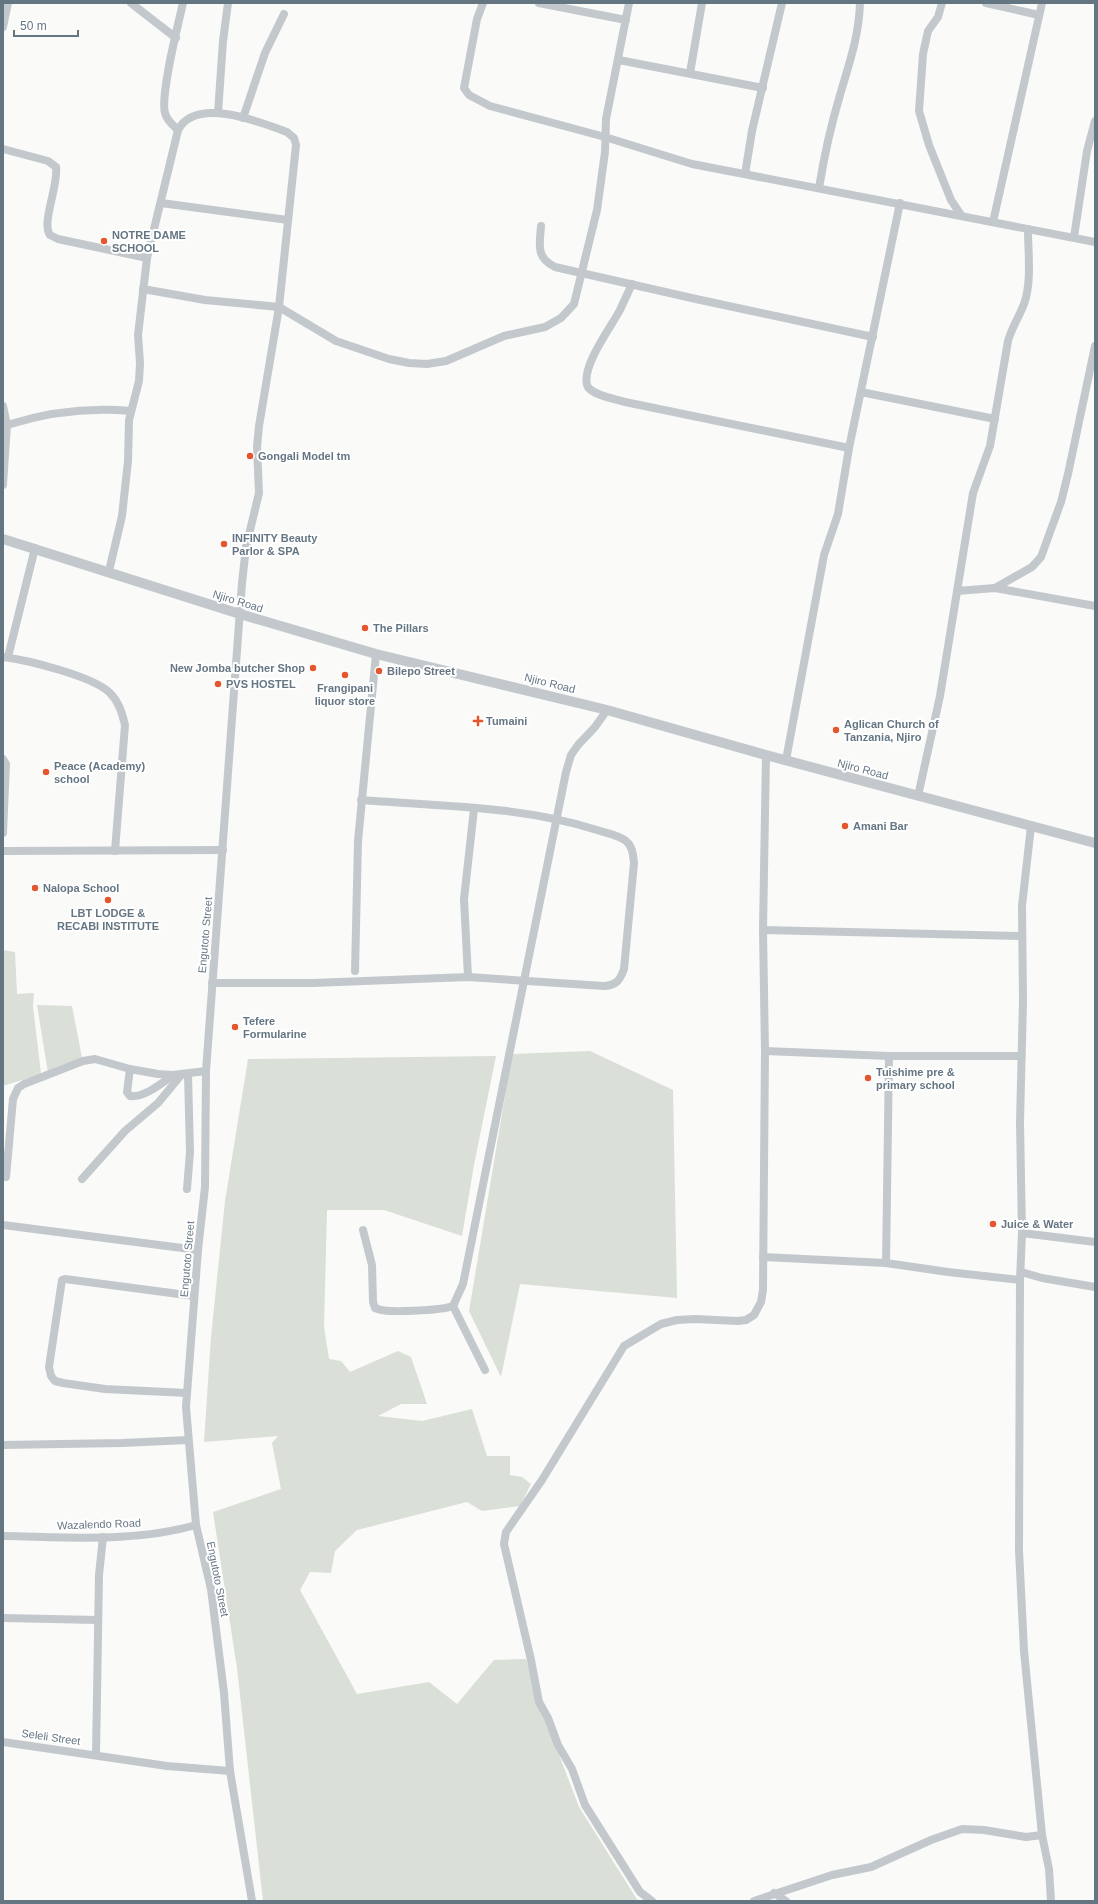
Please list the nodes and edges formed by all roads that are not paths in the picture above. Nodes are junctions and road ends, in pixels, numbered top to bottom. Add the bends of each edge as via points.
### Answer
1 (8, 3) edge
2 (131, 3) edge
3 (183, 3) edge
4 (228, 3) edge
5 (483, 3) edge
6 (539, 3) edge
7 (630, 3) edge
8 (702, 3) edge
9 (782, 3) edge
10 (860, 3) edge
11 (942, 3) edge
12 (986, 3) edge
13 (1042, 3) edge
14 (284, 14) dead end
15 (1039, 15) junction
16 (626, 20) junction
17 (3, 27) edge
18 (176, 38) junction
19 (619, 60) junction
20 (690, 73) junction
21 (763, 88) junction
22 (218, 113) junction
23 (243, 118) junction
24 (1095, 121) edge
25 (178, 130) junction
26 (605, 137) junction
27 (3, 149) edge
28 (1091, 152) edge
29 (745, 174) junction
30 (819, 188) junction
31 (161, 203) junction
32 (900, 203) junction
33 (961, 215) junction
34 (288, 220) junction
35 (993, 222) junction
36 (541, 226) dead end
37 (1028, 229) junction
38 (1074, 237) junction
39 (1095, 242) edge
40 (147, 258) junction
41 (582, 273) junction
42 (632, 284) junction
43 (143, 289) junction
44 (279, 307) junction
45 (873, 337) junction
46 (1095, 346) edge
47 (1093, 368) edge
48 (861, 392) junction
49 (3, 406) edge
50 (131, 411) junction
51 (995, 419) junction
52 (7, 425) junction
53 (849, 448) junction
54 (3, 485) edge
55 (3, 539) edge
56 (35, 548) junction
57 (109, 571) junction
58 (995, 588) junction
59 (957, 591) junction
60 (1095, 606) edge
61 (240, 614) junction
62 (376, 654) junction
63 (6, 657) edge
64 (606, 710) junction
65 (766, 755) junction
66 (3, 759) edge
67 (786, 760) junction
68 (918, 796) junction
69 (361, 800) junction
70 (474, 808) junction
71 (557, 819) junction
72 (1031, 826) junction
73 (3, 833) edge
74 (1095, 843) edge
75 (223, 850) junction
76 (3, 851) edge
77 (115, 851) junction
78 (763, 930) junction
79 (1022, 936) junction
80 (355, 971) dead end
81 (468, 977) junction
82 (524, 982) junction
83 (212, 983) junction
84 (765, 1050) junction
85 (889, 1056) junction
86 (1021, 1056) junction
87 (130, 1069) junction
88 (206, 1071) junction
89 (181, 1074) junction
90 (6, 1177) dead end
91 (82, 1178) dead end
92 (187, 1189) dead end
93 (3, 1226) edge
94 (363, 1230) dead end
95 (1022, 1233) junction
96 (1095, 1242) edge
97 (198, 1250) junction
98 (763, 1257) junction
99 (886, 1263) junction
100 (1021, 1276) junction
101 (1095, 1287) edge
102 (194, 1296) junction
103 (453, 1306) junction
104 (485, 1370) dead end
105 (187, 1393) junction
106 (188, 1440) junction
107 (3, 1445) edge
108 (196, 1525) junction
109 (3, 1536) edge
110 (103, 1537) junction
111 (3, 1618) edge
112 (98, 1620) junction
113 (3, 1742) edge
114 (96, 1754) junction
115 (230, 1771) junction
116 (1042, 1835) junction
117 (774, 1893) junction
118 (252, 1901) edge
119 (652, 1901) edge
120 (754, 1901) edge
121 (786, 1901) edge
122 (1051, 1901) edge

1 - 17 street
2 - 18 street
3 - 18 street
4 - 22 street
5 - 26 street via 476,19 466,73 464,88 469,96 490,106
6 - 16 street
7 - 16 street
8 - 20 street
9 - 21 street
10 - 30 street via 853,54 836,109
11 - 33 street via 938,17 928,31 923,54 919,111 928,144
12 - 15 street
13 - 15 street
14 - 23 street via 265,53
15 - 35 street
16 - 19 street
18 - 25 street via 164,108 170,122
19 - 20 street
19 - 26 street via 606,119
20 - 21 street
21 - 29 street
22 - 23 street
22 - 25 street via 203,113 189,117 182,122
23 - 34 street, Engutoto Street via 287,132 294,138 296,145
24 - 28 street
25 - 31 street
26 - 29 street via 692,164
26 - 41 street via 597,210
27 - 40 street via 48,161 56,167 56,182 48,225 50,235 58,239
28 - 38 street
29 - 30 street
30 - 32 street
31 - 34 street
31 - 40 street
32 - 33 street
32 - 45 street
33 - 35 street
34 - 44 street, Engutoto Street
35 - 37 street
36 - 41 street via 540,246 543,259 555,267
37 - 38 street
37 - 51 street via 1027,286 1024,304 1012,326 1008,341
38 - 39 street
40 - 43 street
41 - 42 street
41 - 44 street via 574,304 561,318 544,327 504,336 462,355 436,363 409,363 389,359 336,341
42 - 45 street
42 - 53 street via 587,372 587,385 591,390 625,402
43 - 44 street via 205,300
43 - 50 street via 138,335 139,381
44 - 61 street, Engutoto Street via 259,426 259,493 246,547
45 - 48 street
46 - 47 street
47 - 58 street via 1068,474 1041,557 1032,567
48 - 51 street
48 - 53 street
49 - 52 street
50 - 52 street via 73,410 45,414
50 - 57 street via 122,516
51 - 59 street via 990,446 973,494
52 - 54 street
53 - 67 street via 838,514 822,563
55 - 56 street, Njiro Road
56 - 57 street, Njiro Road
56 - 63 street
57 - 61 street, Njiro Road
58 - 59 street
58 - 60 street
59 - 68 street via 940,696
61 - 62 street, Njiro Road
61 - 75 street, Engutoto Street
62 - 64 street, Njiro Road
62 - 69 street
63 - 77 street via 89,680 110,692 120,706 125,725
64 - 65 street, Njiro Road
64 - 71 street via 572,755
65 - 67 street, Njiro Road
65 - 78 street
66 - 73 street via 6,771
67 - 68 street, Njiro Road
68 - 72 street, Njiro Road
69 - 70 street
69 - 80 street
70 - 71 street
70 - 81 street via 464,899
71 - 82 street
71 - 82 street via 622,838 631,846 634,863 624,969 615,985
72 - 74 street, Njiro Road
72 - 79 street via 1022,906
75 - 77 street
75 - 83 street, Engutoto Street
76 - 77 street
78 - 79 street
78 - 84 street
79 - 86 street
81 - 82 street
81 - 83 street
82 - 103 street via 463,1284
83 - 88 street, Engutoto Street
84 - 85 street
84 - 98 street
85 - 86 street
85 - 99 street
86 - 95 street
87 - 89 street
87 - 89 street via 127,1092 130,1096 150,1090
87 - 90 street via 103,1060 83,1061 18,1088 13,1099
88 - 89 street
88 - 97 street, Engutoto Street via 205,1187
89 - 91 street via 158,1103 116,1139
89 - 92 street via 190,1152
93 - 97 street
94 - 103 street via 372,1265 375,1308 384,1311 430,1310
95 - 96 street
95 - 100 street
97 - 102 street, Engutoto Street
98 - 99 street
98 - 119 street via 763,1290 761,1302 754,1315 746,1320 677,1320 661,1324 624,1346 542,1480 506,1532 505,1554 539,1702 572,1769 585,1805 640,1892
99 - 100 street via 948,1272
100 - 101 street
100 - 116 street via 1018,1494 1020,1598
102 - 105 street, Engutoto Street
102 - 105 street via 62,1280 50,1367 51,1376 55,1381 63,1383 105,1389
103 - 104 street
105 - 106 street, Engutoto Street
106 - 107 street
106 - 108 street, Engutoto Street
108 - 110 street, Wazalendo Road via 158,1533
108 - 115 street, Engutoto Street via 211,1589 224,1692
109 - 110 street, Wazalendo Road
110 - 112 street
111 - 112 street
112 - 114 street
113 - 114 street, Seleli Street
114 - 115 street, Seleli Street via 167,1766
115 - 118 street, Engutoto Street
116 - 117 street via 1026,1837 962,1829 871,1867 832,1875
116 - 122 street via 1049,1869
117 - 120 street
117 - 121 street

